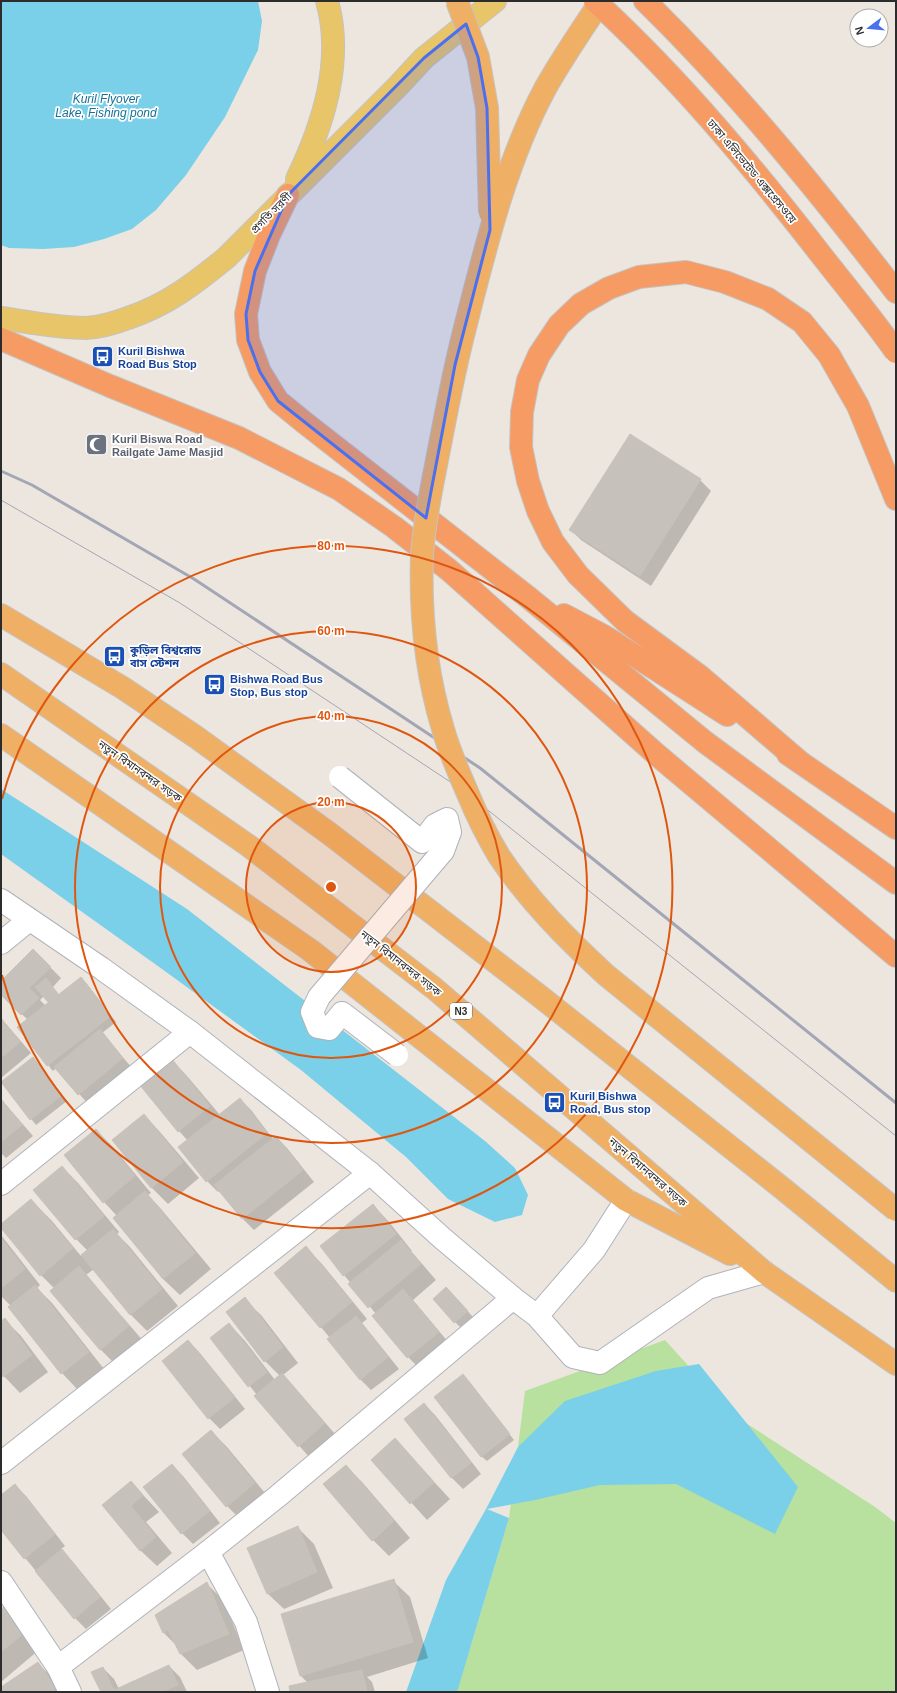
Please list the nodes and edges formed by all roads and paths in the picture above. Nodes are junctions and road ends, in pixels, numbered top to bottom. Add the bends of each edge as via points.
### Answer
1 (327, 1) edge
2 (457, 1) edge
3 (495, 1) edge
4 (595, 1) edge
5 (601, 1) edge
6 (645, 1) edge
7 (288, 196) junction
8 (490, 230) junction
9 (896, 292) edge
10 (1, 318) edge
11 (1, 339) edge
12 (896, 352) edge
13 (896, 499) edge
14 (529, 598) junction
15 (1, 615) edge
16 (1, 674) edge
17 (1, 734) edge
18 (800, 762) junction
19 (340, 777) dead end
20 (896, 828) edge
21 (896, 883) edge
22 (1, 900) edge
23 (29, 920) junction
24 (1, 942) edge
25 (896, 956) edge
26 (190, 1032) junction
27 (397, 1055) dead end
28 (370, 1173) junction
29 (1, 1184) edge
30 (626, 1200) junction
31 (896, 1210) edge
32 (764, 1272) junction
33 (896, 1281) edge
34 (513, 1298) junction
35 (537, 1316) junction
36 (896, 1364) edge
37 (1, 1463) edge
38 (208, 1552) junction
39 (1, 1582) edge
40 (58, 1667) junction
41 (70, 1692) edge
42 (268, 1692) edge

1 - 7 main road via 331,16 333,62 323,110 311,149
2 - 8 highway, bridge via 478,57 487,108
3 - 7 main road, প্রগতি সরণী via 424,58
4 - 12 highway, ঢাকা এলিভেটেড এক্সপ্রেসওয়ে, bridge via 624,27 702,111 779,200
5 - 8 highway, bridge via 545,88 507,179
6 - 9 highway via 678,33 753,117 841,221
7 - 10 main road, প্রগতি সরণী via 226,258 198,281 146,312 88,328 58,327
7 - 14 highway via 255,271 246,314 248,340 260,372 278,401
8 - 31 highway, bridge via 455,365 422,553 423,627 434,695 443,731 458,772 483,828 500,858 542,911 570,941 635,1000
11 - 25 highway via 239,438 339,489 450,570 656,754
13 - 18 highway via 858,406 829,355 802,322 768,299 725,282 686,272 639,277 609,288 581,304 559,325 539,355 528,380 522,412 521,447 538,511 553,542 578,575 626,621 701,677
14 - 18 highway via 604,636
14 - 21 highway via 705,742
15 - 33 highway via 124,688 330,834 543,998
16 - 32 highway, নতুন বিমানবন্দর সড়ক / N3 via 249,846 435,989
17 - 30 highway via 349,979
18 - 20 highway
19 - 27 street, bridge via 422,842 436,825 447,819 450,832 444,851 319,997 312,1012 318,1027 329,1029 342,1013
22 - 23 street
23 - 24 street
23 - 26 street
26 - 28 street
26 - 29 street
28 - 34 street
28 - 37 street
30 - 32 highway
30 - 35 street via 594,1250
32 - 35 street via 708,1288 600,1363 573,1356
32 - 36 highway, নতুন বিমানবন্দর সড়ক / N3
34 - 35 street
34 - 38 street via 284,1492
38 - 40 street
38 - 42 street via 246,1622
39 - 40 street
40 - 41 street

